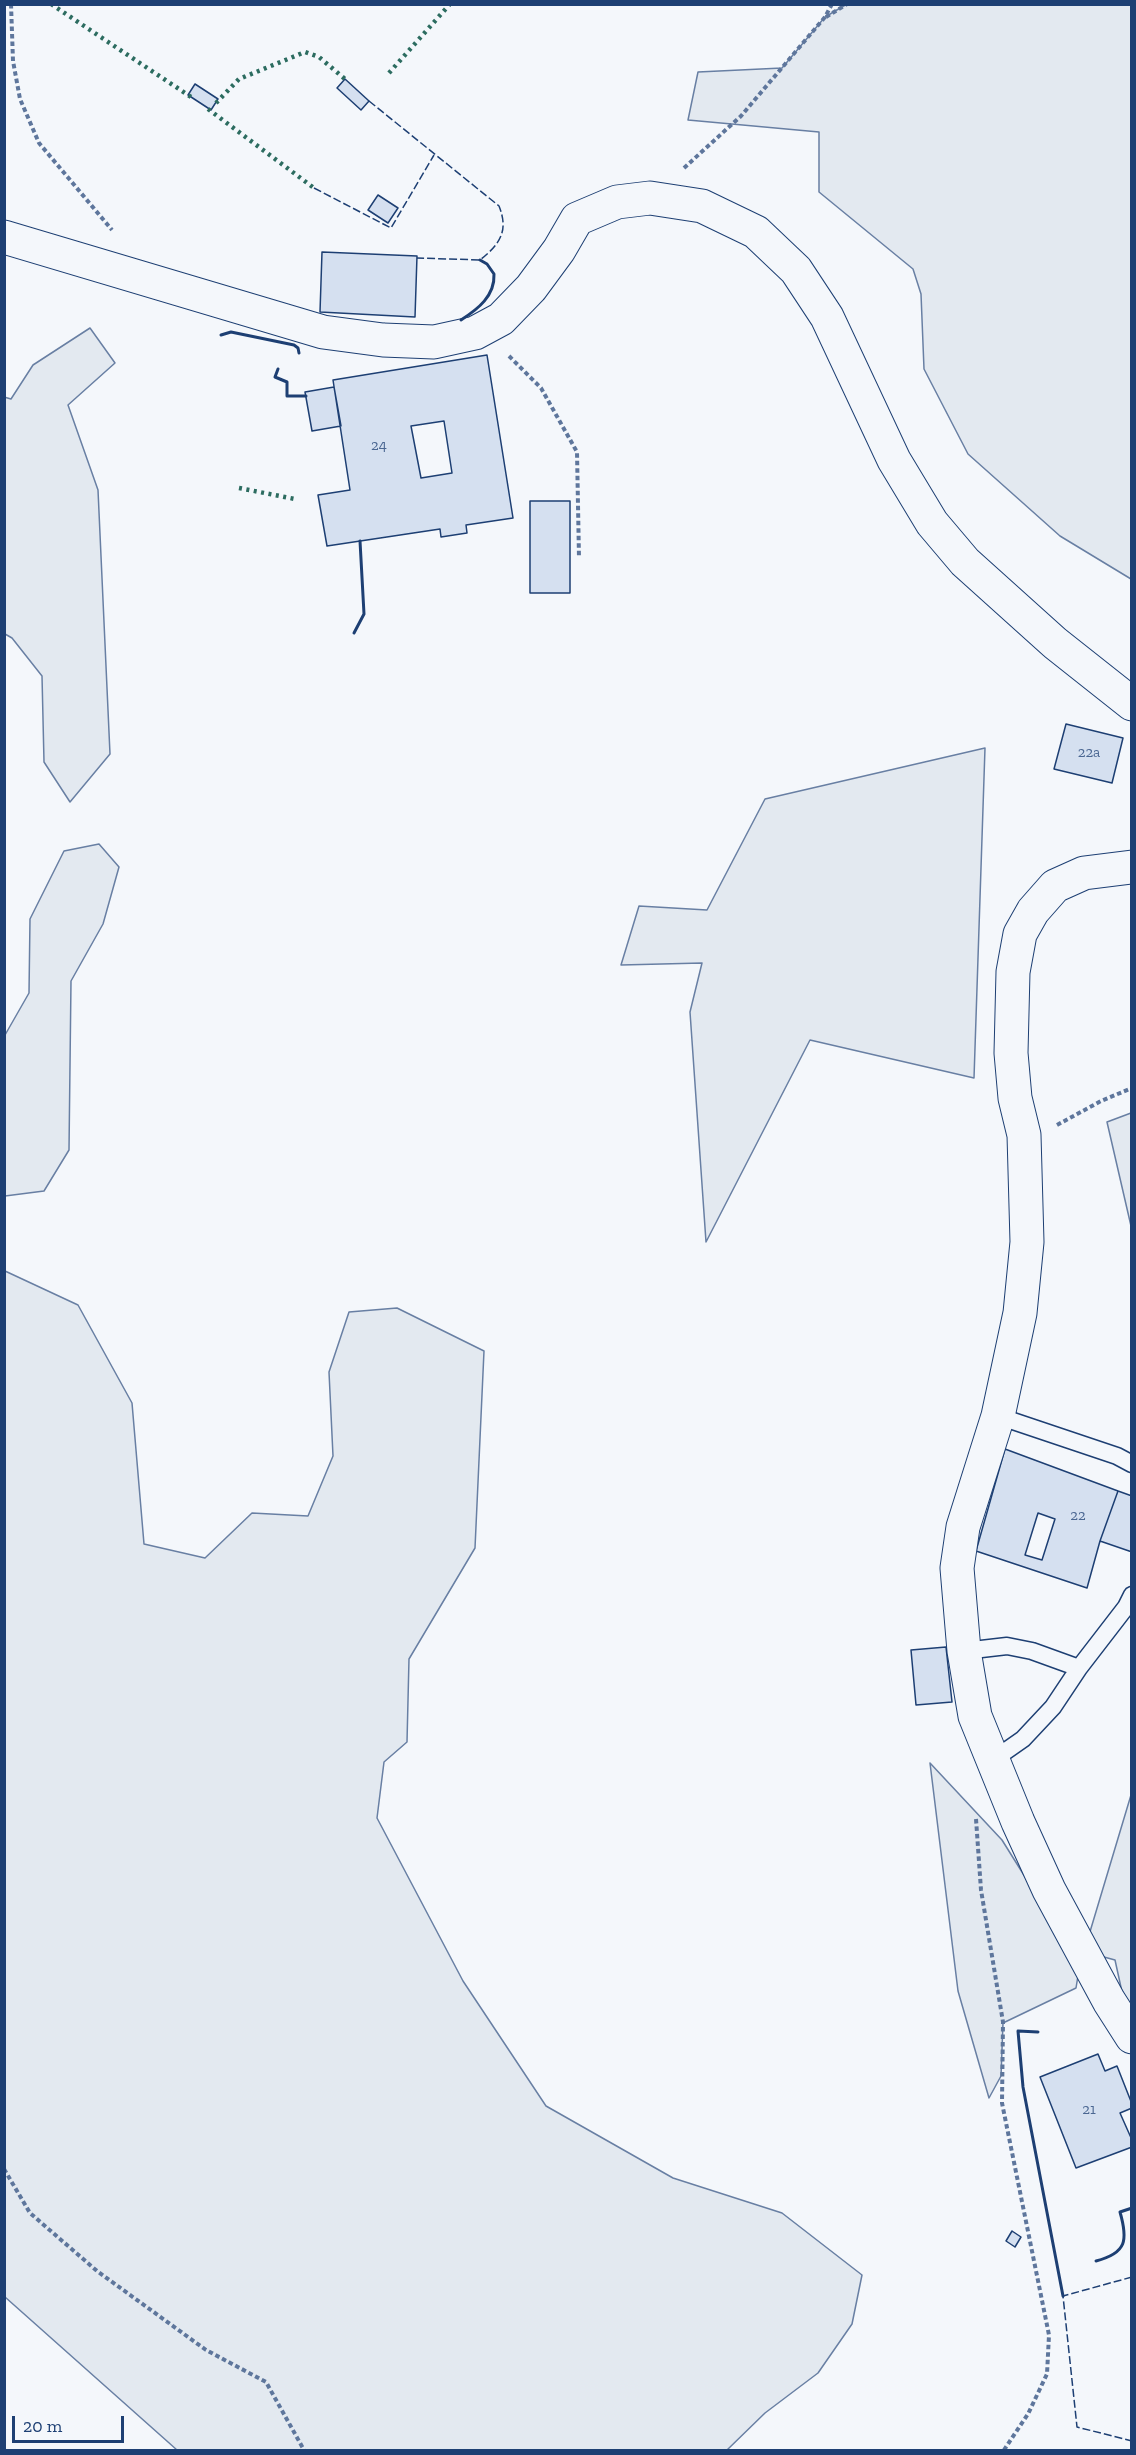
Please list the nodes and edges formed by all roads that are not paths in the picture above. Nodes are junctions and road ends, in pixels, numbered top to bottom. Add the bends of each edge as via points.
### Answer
1 (4, 237) edge
2 (1131, 704) edge
3 (1131, 867) edge
4 (998, 1416) junction
5 (1131, 1464) edge
6 (1131, 1595) edge
7 (964, 1651) junction
8 (1079, 1668) junction
9 (993, 1760) junction
10 (1131, 2037) edge

1 - 2 street via 323,332 434,342 475,333 501,319 531,288 577,219 617,202 650,198 702,206 756,232 796,270 827,316 894,460 932,523 973,569
3 - 4 street via 1084,873 1055,886 1033,911 1020,934 1012,972 1011,1053 1015,1098 1024,1135 1027,1242 1020,1313
4 - 5 lane
4 - 7 street via 963,1527 957,1568
6 - 8 lane
7 - 8 lane via 1007,1646
7 - 9 street via 975,1716
8 - 9 lane via 1053,1707 1023,1739
9 - 10 street via 1049,1890

